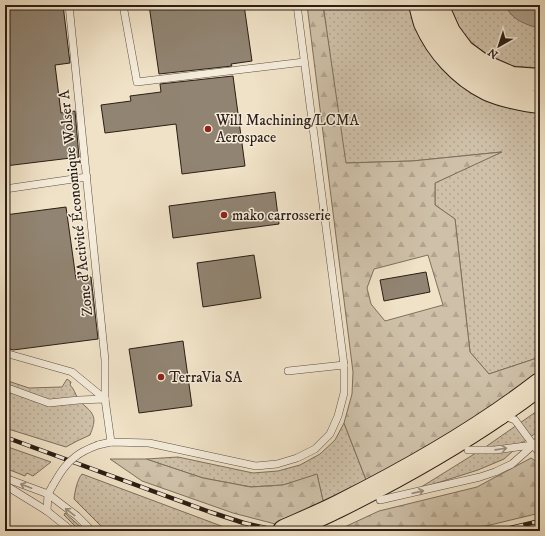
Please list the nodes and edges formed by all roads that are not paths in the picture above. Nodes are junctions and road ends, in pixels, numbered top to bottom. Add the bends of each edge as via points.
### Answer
1 (69, 5) edge
2 (123, 5) edge
3 (297, 5) edge
4 (420, 5) edge
5 (427, 5) edge
6 (437, 5) edge
7 (304, 62) junction
8 (540, 80) edge
9 (540, 88) edge
10 (540, 102) edge
11 (87, 177) junction
12 (5, 189) edge
13 (5, 353) edge
14 (344, 366) junction
15 (288, 371) dead end
16 (540, 384) edge
17 (5, 387) edge
18 (105, 399) junction
19 (540, 402) edge
20 (515, 420) junction
21 (540, 439) edge
22 (111, 442) junction
23 (533, 445) junction
24 (468, 450) junction
25 (540, 454) edge
26 (430, 457) junction
27 (5, 478) edge
28 (5, 485) edge
29 (48, 494) junction
30 (372, 505) junction
31 (47, 511) junction
32 (72, 531) edge
33 (92, 531) edge
34 (284, 531) edge
35 (315, 531) edge

1 - 11 lane, Zone d'Activité Économique Wolser A
2 - 7 lane via 137,82
3 - 7 lane
4 - 10 main road via 424,22 434,40 466,76 487,89
5 - 9 main road via 433,22 447,45 461,60 476,71 496,80 514,86
6 - 8 main road via 449,32 464,50 482,65 512,78
7 - 14 lane
11 - 12 lane
11 - 18 lane, Zone d'Activité Économique Wolser A via 105,360
13 - 18 lane via 72,372
14 - 15 lane
14 - 22 lane via 344,393 330,434 315,448 297,458 277,464 256,466 149,443
16 - 26 main road via 461,439
17 - 18 lane via 49,403
18 - 22 lane, Zone d'Activité Économique Wolser A
19 - 20 main road
20 - 23 lane
20 - 24 main road
20 - 26 lane via 507,417 465,445
21 - 23 lane
22 - 29 lane, bridge via 98,445 74,457 64,467
24 -> 23 lane via 495,450
23 - 25 lane
30 -> 23 lane via 480,477 512,464
24 - 30 main road
26 - 34 main road via 338,507
29 -> 27 lane
28 - 31 lane
29 - 31 lane
33 -> 29 lane
30 - 35 main road
31 - 32 lane

